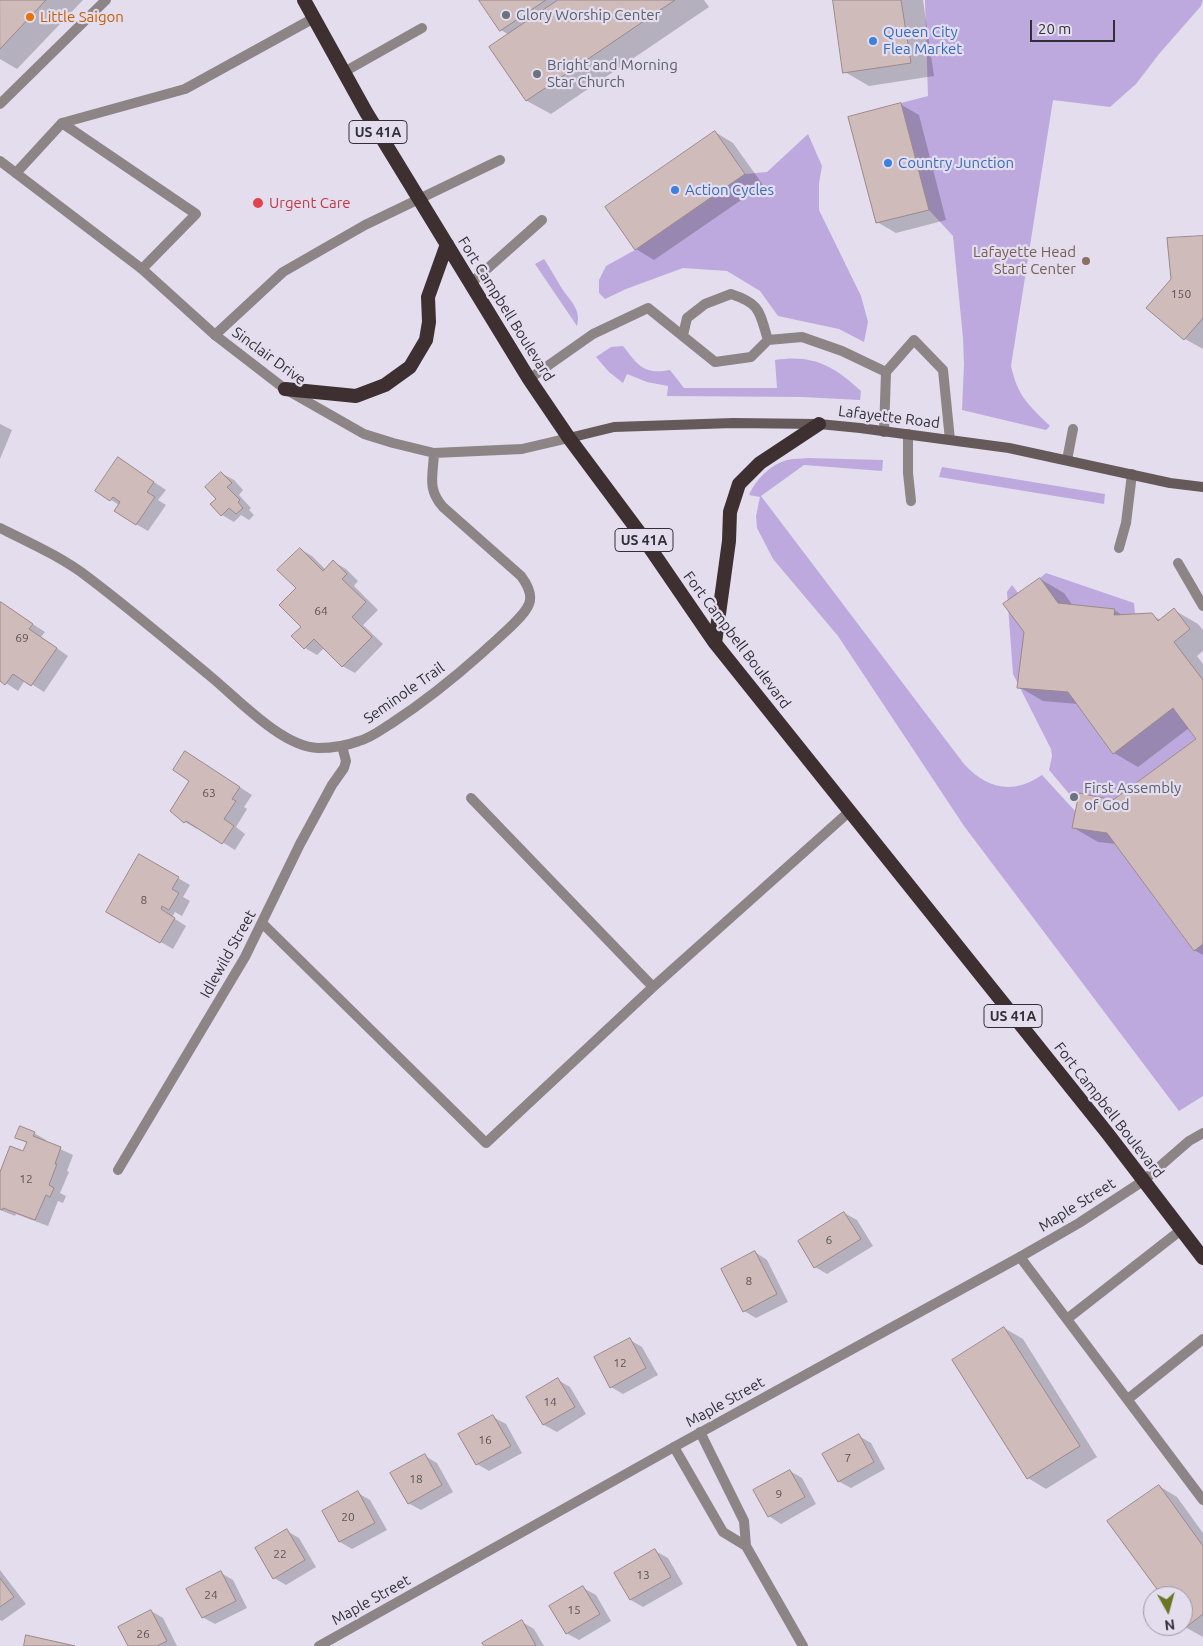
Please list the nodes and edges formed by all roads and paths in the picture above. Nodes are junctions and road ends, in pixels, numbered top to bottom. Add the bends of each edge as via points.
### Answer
1 (106, 0) edge
2 (304, 0) edge
3 (314, 18) junction
4 (422, 28) dead end
5 (344, 72) junction
6 (0, 104) edge
7 (62, 123) junction
8 (0, 160) edge
9 (500, 160) dead end
10 (16, 173) junction
11 (419, 198) junction
12 (542, 220) dead end
13 (447, 244) junction
14 (142, 269) junction
15 (470, 284) junction
16 (215, 335) junction
17 (683, 335) junction
18 (768, 340) junction
19 (886, 372) junction
20 (529, 379) junction
21 (285, 389) junction
22 (819, 424) junction
23 (1073, 429) dead end
24 (884, 432) junction
25 (908, 434) junction
26 (569, 438) junction
27 (950, 440) junction
28 (434, 453) junction
29 (1067, 460) junction
30 (1132, 474) junction
31 (1203, 487) edge
32 (912, 501) dead end
33 (0, 528) edge
34 (1119, 548) dead end
35 (1178, 563) dead end
36 (1203, 606) edge
37 (715, 643) junction
38 (342, 746) junction
39 (471, 798) dead end
40 (850, 811) junction
41 (262, 923) junction
42 (653, 987) junction
43 (1203, 1133) edge
44 (118, 1170) dead end
45 (1143, 1180) junction
46 (1181, 1230) junction
47 (1020, 1258) junction
48 (1203, 1258) edge
49 (1067, 1319) junction
50 (1203, 1339) edge
51 (1128, 1399) junction
52 (700, 1432) junction
53 (674, 1447) junction
54 (1203, 1500) edge
55 (746, 1546) junction
56 (319, 1646) edge
57 (803, 1646) edge

1 - 6 street
2 - 3 highway, Fort Campbell Boulevard / US 41A
3 - 5 highway, Fort Campbell Boulevard / US 41A
3 - 7 street via 185,89
4 - 5 street
5 - 11 highway, Fort Campbell Boulevard / US 41A
7 - 10 street
7 - 14 street via 196,214
8 - 10 street, Sinclair Drive
9 - 11 street
10 - 14 street, Sinclair Drive
11 - 13 highway, Fort Campbell Boulevard / US 41A
11 - 16 street via 283,272
12 - 15 street
13 - 15 highway, Fort Campbell Boulevard / US 41A
13 - 21 highway via 428,297 426,340 410,367 385,385 356,396
14 - 16 street, Sinclair Drive
15 - 20 highway, Fort Campbell Boulevard / US 41A
16 - 21 street, Sinclair Drive
17 - 18 street via 715,362 751,357
17 - 18 street via 687,318 705,304 731,294 748,300 759,312
17 - 20 street via 648,308 593,334
18 - 19 street via 802,337
19 - 24 street
19 - 27 street via 914,340 943,370
20 - 26 highway, Fort Campbell Boulevard / US 41A
21 - 28 street, Sinclair Drive via 364,434
22 - 24 main road, Lafayette Road
22 - 26 main road, Lafayette Road via 614,427
22 - 37 highway via 760,463 739,484 730,512
23 - 29 street
24 - 25 main road, Lafayette Road
25 - 27 main road, Lafayette Road
25 - 32 street
26 - 28 street, Sinclair Drive via 522,448
26 - 37 highway, Fort Campbell Boulevard / US 41A
27 - 29 main road, Lafayette Road
28 - 38 street, Seminole Trail via 432,491 435,498 521,576 530,592 530,603 502,634 432,695 384,728 361,741
29 - 30 main road, Lafayette Road
30 - 31 main road, Lafayette Road
30 - 34 street via 1126,523
33 - 38 street, Seminole Trail via 50,553 87,577 267,725 303,746
35 - 36 street
37 - 40 highway, Fort Campbell Boulevard / US 41A
38 - 41 street, Idlewild Street via 346,760 344,768 305,835
39 - 42 street
40 - 42 street
40 - 45 highway, Fort Campbell Boulevard / US 41A
41 - 42 street via 486,1143
41 - 44 street, Idlewild Street via 234,977
43 - 45 street, Maple Street
45 - 46 highway, Fort Campbell Boulevard / US 41A
45 - 47 street, Maple Street
46 - 48 highway, Fort Campbell Boulevard / US 41A
46 - 49 street
47 - 49 street
47 - 52 street, Maple Street
49 - 51 street
50 - 51 street
51 - 54 street
52 - 53 street, Maple Street
52 - 55 street via 744,1521
53 - 55 street via 723,1532
53 - 56 street, Maple Street
55 - 57 street

